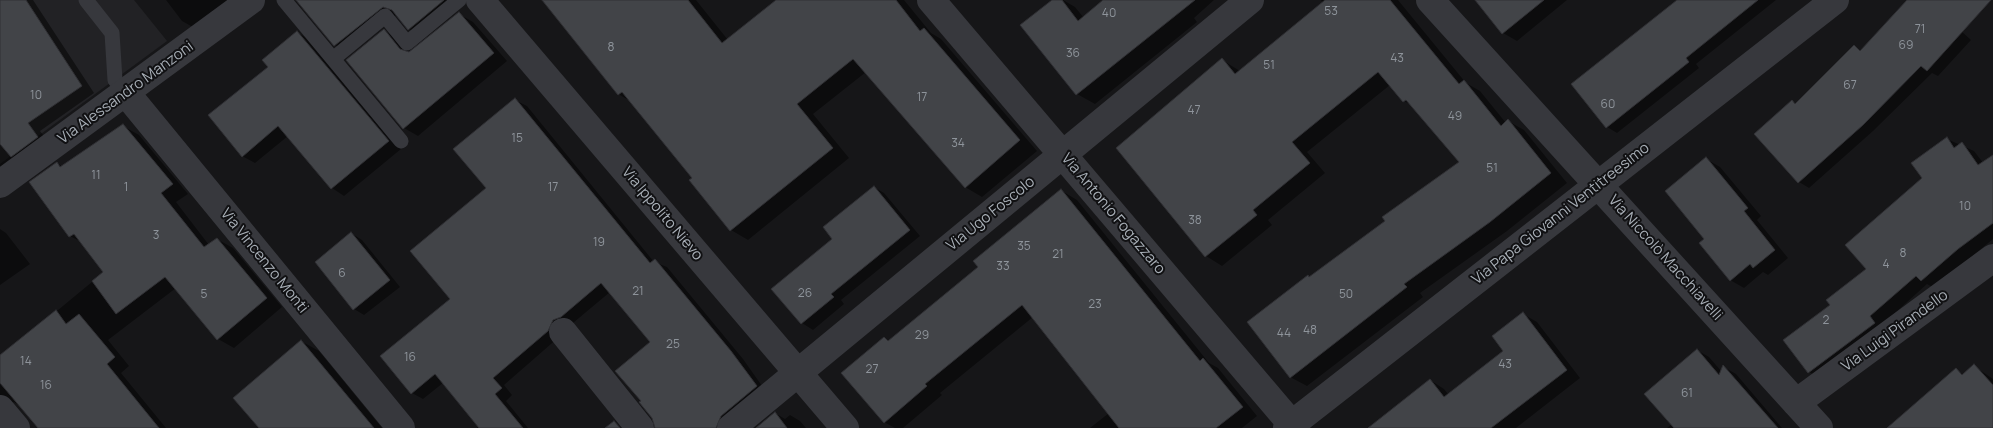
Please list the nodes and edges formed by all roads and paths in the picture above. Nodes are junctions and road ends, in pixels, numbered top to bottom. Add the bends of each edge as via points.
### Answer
1 (86, 0) edge
2 (251, 0) edge
3 (284, 0) edge
4 (459, 0) edge
5 (480, 0) edge
6 (931, 0) edge
7 (1250, 0) edge
8 (1430, 0) edge
9 (1835, 0) edge
10 (333, 59) junction
11 (126, 93) junction
12 (401, 141) dead end
13 (1063, 155) junction
14 (0, 184) edge
15 (1598, 185) junction
16 (1993, 258) edge
17 (563, 332) dead end
18 (798, 373) junction
19 (1796, 403) junction
20 (0, 409) edge
21 (1292, 427) edge
22 (16, 428) edge
23 (402, 428) edge
24 (640, 428) edge
25 (731, 428) edge
26 (845, 428) edge
27 (1819, 428) edge

1 - 11 lane via 112,33 115,80
2 - 11 street, Via Alessandro Manzoni
3 - 10 lane
4 - 10 lane via 408,43 385,16
5 - 18 street, Via Ippolito Nievo
6 - 13 street, Via Antonio Fogazzaro
7 - 13 street, Via Ugo Foscolo
8 - 15 street, Via Niccolò Macchiavelli
9 - 15 street, Via Papa Giovanni Ventitreesimo
10 - 12 lane
11 - 14 street, Via Alessandro Manzoni
11 - 23 street, Via Vincenzo Monti
13 - 18 street, Via Ugo Foscolo
13 - 21 street, Via Antonio Fogazzaro
15 - 19 street, Via Niccolò Macchiavelli
15 - 21 street, Via Papa Giovanni Ventitreesimo
16 - 19 street, Via Luigi Pirandello
17 - 24 street
18 - 25 street, Via Ugo Foscolo
18 - 26 street, Via Ippolito Nievo
19 - 27 street, Via Niccolò Macchiavelli
20 - 22 street

